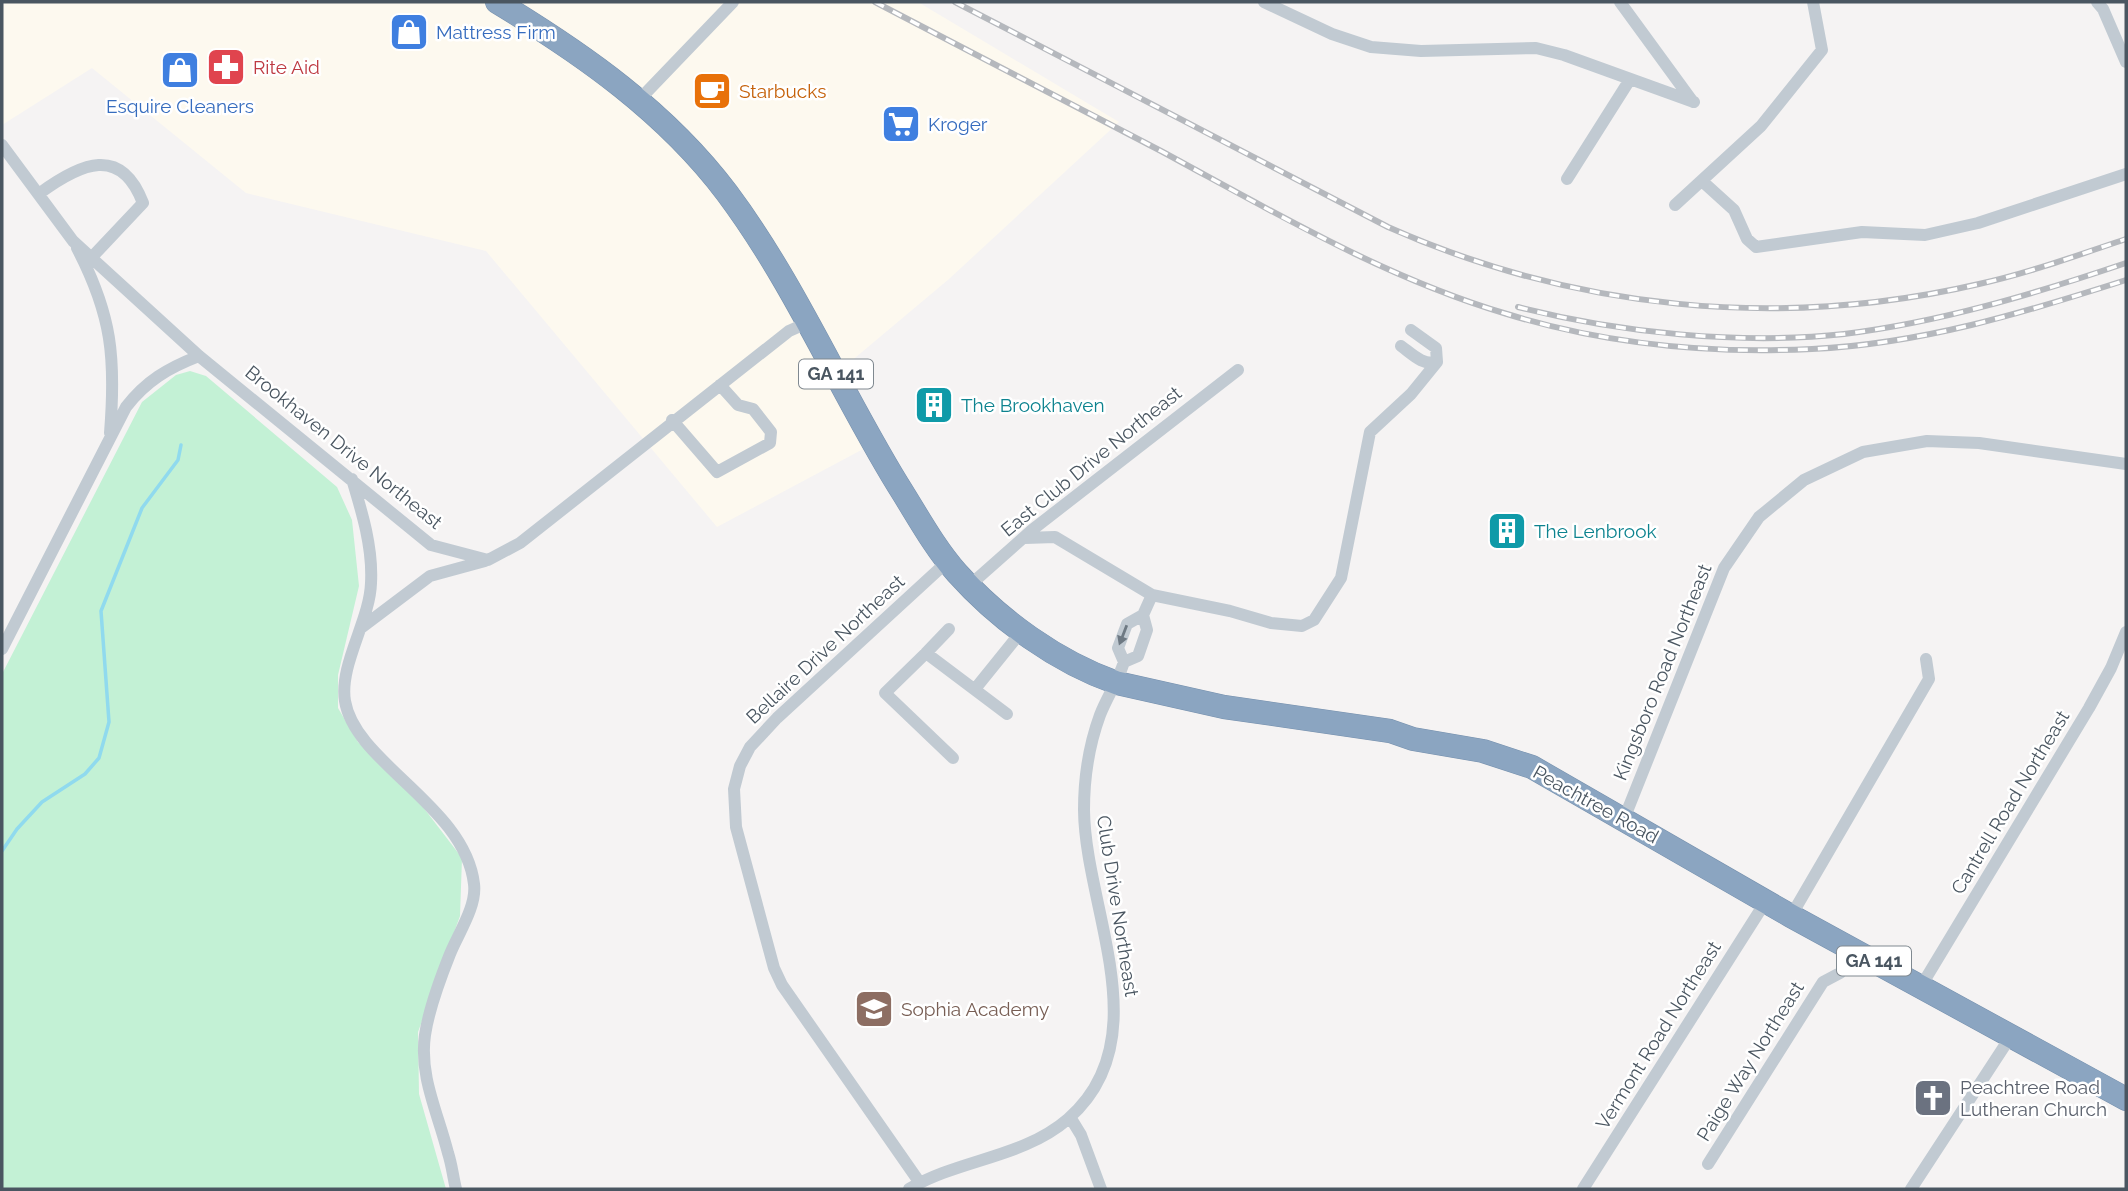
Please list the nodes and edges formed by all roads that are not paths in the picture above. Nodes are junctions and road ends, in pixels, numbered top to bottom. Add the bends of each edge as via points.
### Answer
1 (497, 2) edge
2 (733, 2) edge
3 (1264, 2) edge
4 (1620, 2) edge
5 (1813, 2) edge
6 (2097, 2) edge
7 (2126, 62) edge
8 (1629, 81) junction
9 (639, 100) junction
10 (2, 145) edge
11 (2126, 174) edge
12 (1567, 178) dead end
13 (1702, 181) junction
14 (40, 193) junction
15 (1675, 205) dead end
16 (73, 241) junction
17 (92, 257) junction
18 (807, 323) junction
19 (199, 356) junction
20 (1437, 362) junction
21 (1238, 370) dead end
22 (720, 385) junction
23 (672, 420) junction
24 (110, 437) junction
25 (2126, 464) edge
26 (352, 479) junction
27 (1025, 538) junction
28 (488, 560) junction
29 (948, 561) junction
30 (970, 585) junction
31 (1152, 595) junction
32 (1143, 615) junction
33 (361, 628) junction
34 (949, 629) dead end
35 (1021, 632) junction
36 (2125, 638) edge
37 (2, 649) edge
38 (926, 653) junction
39 (1926, 659) dead end
40 (1121, 673) junction
41 (975, 689) junction
42 (1007, 714) dead end
43 (953, 758) dead end
44 (1624, 819) junction
45 (1766, 901) junction
46 (1791, 916) junction
47 (1855, 951) junction
48 (1920, 988) junction
49 (2011, 1036) junction
50 (2126, 1099) edge
51 (1070, 1117) junction
52 (1708, 1164) dead end
53 (914, 1186) edge
54 (456, 1189) edge
55 (1101, 1189) edge
56 (1583, 1189) edge
57 (1911, 1189) edge

1 - 9 highway, GA 141 via 576,51
2 - 9 street
3 - 8 street via 1371,47 1421,51 1536,48
4 - 8 street via 1694,102
5 - 13 street via 1822,50 1761,126
6 - 7 street
8 - 12 street
9 - 18 highway, GA 141 via 686,144 727,194 781,272
10 - 14 street, Brookhaven Drive Northeast
11 - 13 street via 1978,223 1925,235 1863,232 1756,247 1747,239 1734,210
13 - 15 street
14 - 16 street, Brookhaven Drive Northeast
14 - 17 street via 92,165 121,168 135,182 143,203
16 - 17 street, Brookhaven Drive Northeast
16 - 24 street via 97,286 109,326
17 - 19 street, Brookhaven Drive Northeast
18 - 22 street via 789,331
18 - 29 highway, GA 141 via 870,440
19 - 24 street via 147,383
19 - 26 street, Brookhaven Drive Northeast
20 - 20 street via 1436,348 1416,333 1406,350 1429,364
20 - 31 street via 1370,432 1341,578 1314,620 1302,626 1271,623
21 - 27 street, East Club Drive Northeast
22 - 23 street
22 - 23 street via 738,405 753,409 771,432 770,443 717,472
23 - 28 street via 520,543
24 - 37 street
25 - 44 street, Kingsboro Road Northeast via 1979,443 1927,441 1863,452 1804,480 1759,517 1724,568
26 - 28 street, Brookhaven Drive Northeast via 431,545
26 - 33 street via 366,529 372,584
27 - 30 street, East Club Drive Northeast
27 - 31 street via 1055,537
28 - 33 street via 430,576
29 - 30 highway, GA 141
29 - 53 street, Bellaire Drive Northeast via 777,718 750,747 734,789 736,827 774,968
30 - 35 highway, GA 141
31 - 32 street
32 - 40 street, Club Drive Northeast via 1147,630 1138,656
32 -> 40 street via 1127,624 1118,648
33 - 54 street via 346,678 345,701 352,720 440,816 464,854 475,887 425,1032 423,1056
34 - 38 street
35 - 40 highway, Peachtree Road / GA 141 via 1101,678
35 - 41 street
36 - 48 street, Cantrell Road Northeast
38 - 41 street
38 - 43 street via 885,693
39 - 46 street via 1929,679
40 - 44 highway, Peachtree Road / GA 141 via 1213,705 1390,731 1483,751 1532,767
40 - 51 street, Club Drive Northeast via 1091,743 1084,808 1087,853 1113,986 1114,1030 1100,1076
41 - 42 street
44 - 45 highway, Peachtree Road / GA 141
45 - 46 highway, Peachtree Road / GA 141
45 - 56 street, Vermont Road Northeast
46 - 47 highway, Peachtree Road / GA 141
47 - 48 highway, Peachtree Road / GA 141
47 - 52 street, Paige Way Northeast via 1840,973 1823,982
48 - 49 highway, Peachtree Road / GA 141
49 - 50 highway, Peachtree Road / GA 141
49 - 57 street
51 - 53 street, Club Drive Northeast via 1030,1143
51 - 55 street

